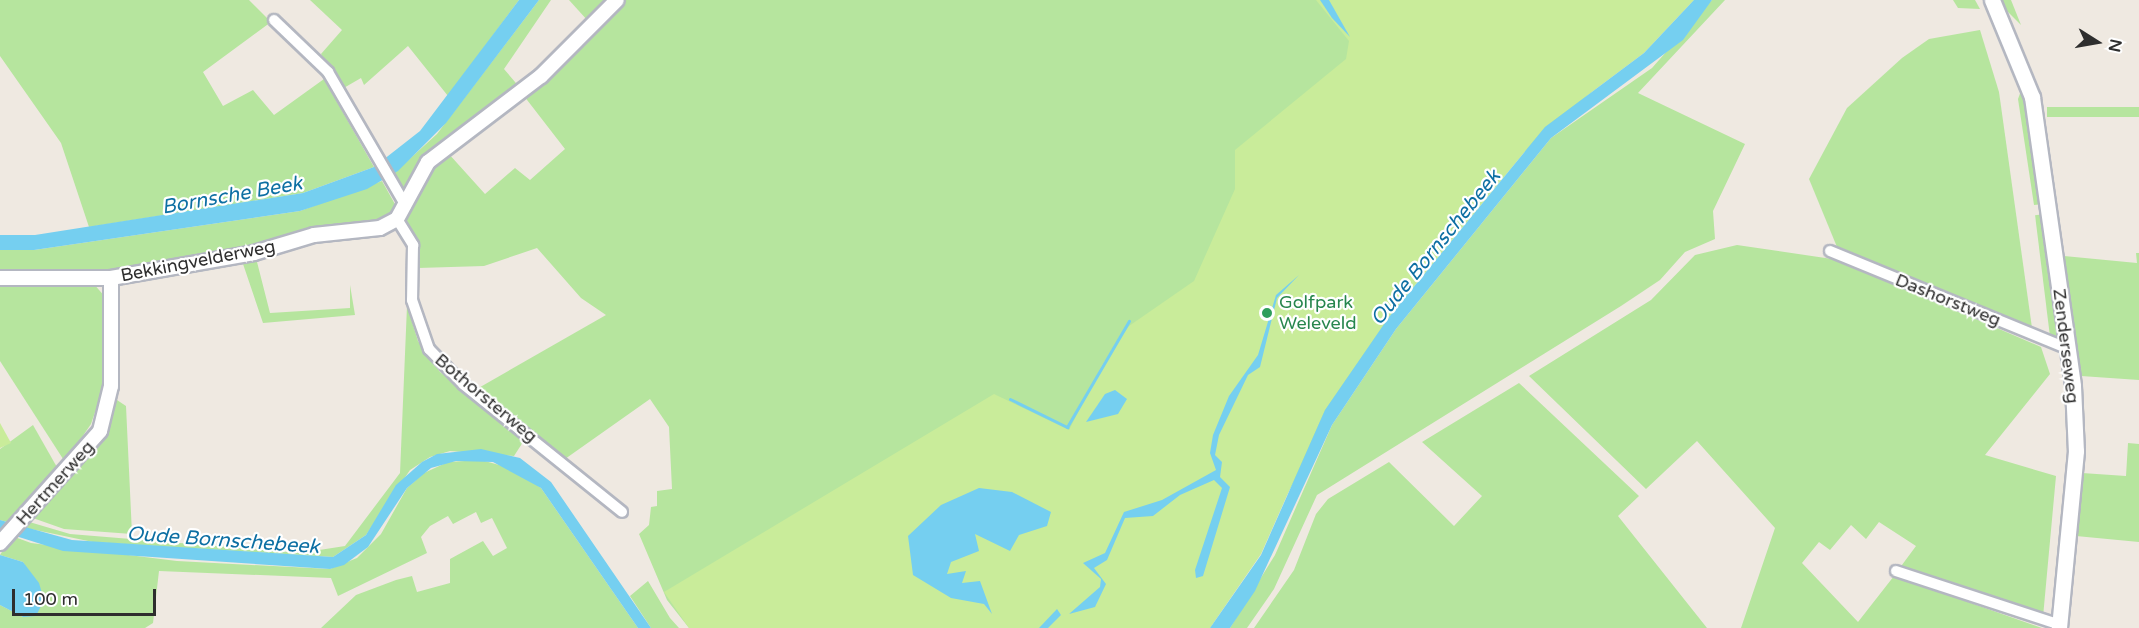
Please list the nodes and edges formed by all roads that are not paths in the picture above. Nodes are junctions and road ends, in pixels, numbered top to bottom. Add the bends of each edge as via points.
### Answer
1 (617, 0) edge
2 (1992, 0) edge
3 (274, 20) dead end
4 (406, 206) junction
5 (397, 219) junction
6 (1830, 251) dead end
7 (0, 278) edge
8 (111, 278) junction
9 (2067, 348) junction
10 (622, 512) dead end
11 (0, 543) edge
12 (1896, 571) dead end
13 (2060, 626) edge

1 - 4 street via 541,76 428,162
2 - 9 main road, Zenderseweg via 2023,66 2034,108
3 - 4 street via 328,72
4 - 5 street
5 - 8 street, Bekkingvelderweg via 370,230 314,235 254,253
5 - 10 street, Bothorsterweg via 413,245 412,300 429,349 463,384
6 - 9 street, Dashorstweg
7 - 8 street
8 - 11 street, Hertmerweg via 112,369 104,420 87,449
9 - 13 main road, Zenderseweg via 2076,451
12 - 13 street

